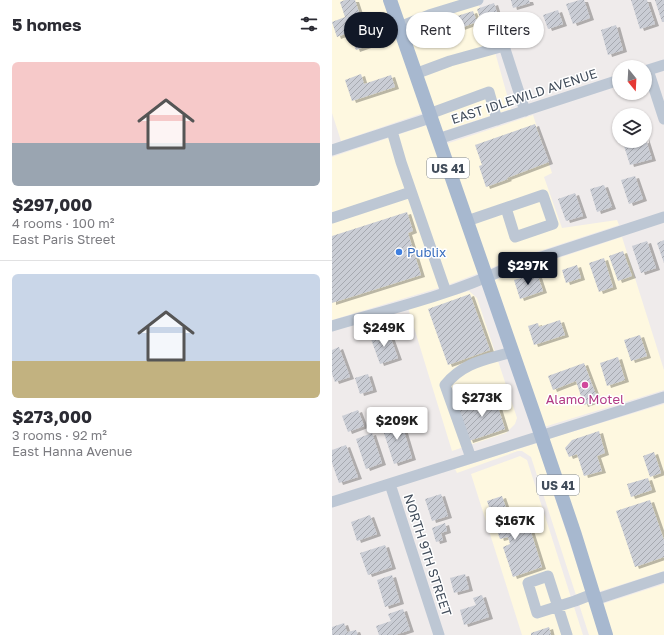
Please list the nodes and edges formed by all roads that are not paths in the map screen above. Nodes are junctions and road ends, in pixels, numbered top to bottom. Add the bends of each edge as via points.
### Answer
1 (390, 0) edge
2 (478, 0) edge
3 (399, 26) junction
4 (664, 65) edge
5 (652, 69) edge
6 (415, 74) junction
7 (612, 82) edge
8 (652, 87) edge
9 (526, 111) junction
10 (430, 116) junction
11 (664, 119) edge
12 (497, 120) junction
13 (392, 131) junction
14 (438, 139) junction
15 (332, 150) edge
16 (412, 192) junction
17 (506, 208) junction
18 (664, 217) edge
19 (332, 218) edge
20 (466, 221) junction
21 (486, 278) junction
22 (446, 292) junction
23 (332, 326) edge
24 (512, 352) junction
25 (664, 397) edge
26 (541, 435) junction
27 (471, 458) junction
28 (390, 484) junction
29 (332, 502) edge
30 (664, 577) edge
31 (594, 597) junction
32 (439, 635) edge
33 (568, 635) edge
34 (606, 635) edge

1 - 3 main road, US 41
2 - 3 street
3 - 6 main road, US 41
4 - 5 street
6 - 9 street via 504,46
6 - 10 main road, US 41
7 - 9 street, EAST IDLEWILD AVENUE
8 - 11 street
9 - 12 street, EAST IDLEWILD AVENUE
10 - 12 street via 489,92
10 - 13 street
10 - 14 main road, US 41
12 - 14 street, EAST IDLEWILD AVENUE
13 - 15 street
13 - 16 street
14 - 20 main road, US 41
16 - 19 street
16 - 22 street
17 - 17 street via 543,195 553,224 515,237
17 - 20 street
18 - 21 street via 505,269
20 - 21 main road, US 41
21 - 22 street
21 - 24 main road, US 41
22 - 23 street
24 - 26 main road, US 41
24 - 27 street via 474,363 457,372 445,385
25 - 26 street
26 - 27 street
26 - 31 main road, US 41
27 - 28 street
28 - 29 street
28 - 32 street, NORTH 9TH STREET
30 - 31 street
31 - 33 street via 558,606
31 - 34 main road, US 41

